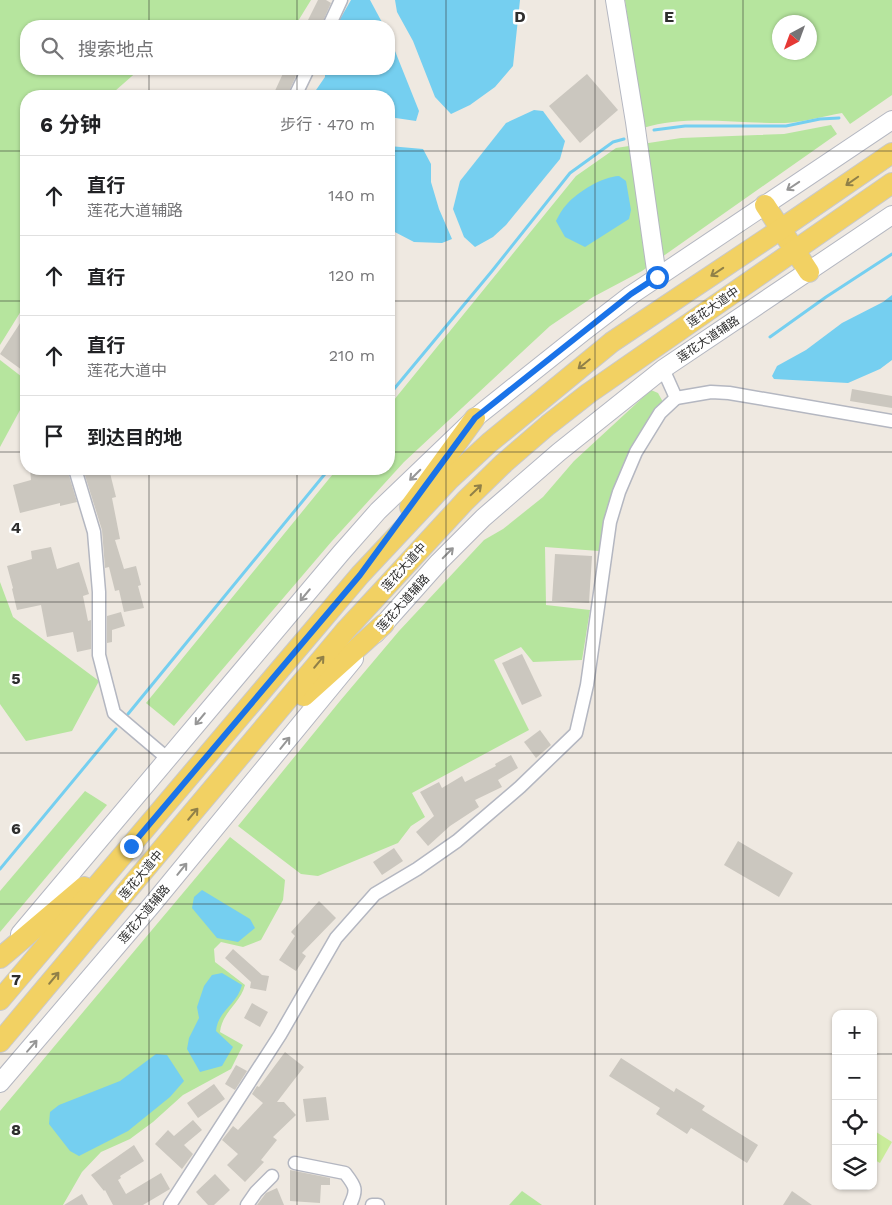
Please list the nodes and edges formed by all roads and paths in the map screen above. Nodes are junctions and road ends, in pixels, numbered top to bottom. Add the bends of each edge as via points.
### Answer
1 (341, 0) edge
2 (615, 0) edge
3 (332, 20) edge
4 (305, 75) edge
5 (298, 90) edge
6 (892, 120) edge
7 (892, 153) edge
8 (892, 183) edge
9 (765, 205) junction
10 (892, 215) edge
11 (781, 230) junction
12 (795, 250) junction
13 (809, 272) junction
14 (657, 277) junction
15 (612, 342) junction
16 (629, 365) junction
17 (663, 369) junction
18 (676, 398) junction
19 (475, 418) junction
20 (892, 421) edge
21 (77, 475) edge
22 (360, 575) junction
23 (384, 624) junction
24 (248, 748) junction
25 (167, 758) junction
26 (131, 846) junction
27 (0, 958) edge
28 (0, 1000) edge
29 (1, 1042) edge
30 (0, 1083) edge
31 (295, 1163) dead end
32 (272, 1176) dead end
33 (170, 1205) edge
34 (247, 1205) edge
35 (350, 1205) edge
36 (372, 1205) edge
37 (378, 1205) edge

1 - 3 street
2 - 14 street
4 - 5 street
6 -> 9 street
7 -> 11 main road, 莲花大道中
8 - 12 main road, 莲花大道中
9 - 11 main road
9 - 14 street
10 - 13 street, 莲花大道辅路
11 - 12 main road
11 -> 15 main road, 莲花大道中
12 - 13 main road
12 - 16 main road, 莲花大道中
13 - 17 street, 莲花大道辅路
14 - 19 street
15 - 16 main road
15 -> 22 main road, 莲花大道中 via 489,443
24 -> 16 main road, 莲花大道中 via 345,631 465,501 548,425
17 - 18 street
23 -> 17 street, 莲花大道辅路 via 439,562 484,518 559,452
18 - 20 street via 711,392 729,393
18 - 33 street via 660,413 636,452 610,522 587,685 576,732 520,787 457,841 375,894 336,938 280,1035
19 - 22 main road
19 -> 25 street via 378,511
21 - 25 street via 94,532 99,656 114,713
22 - 26 main road, 莲花大道中
23 - 24 main road
30 -> 23 street, 莲花大道辅路
29 -> 24 main road, 莲花大道中
25 - 27 street
26 - 27 main road
26 - 28 main road, 莲花大道中
31 - 35 street via 345,1173 355,1186
32 - 34 street
36 - 37 street

